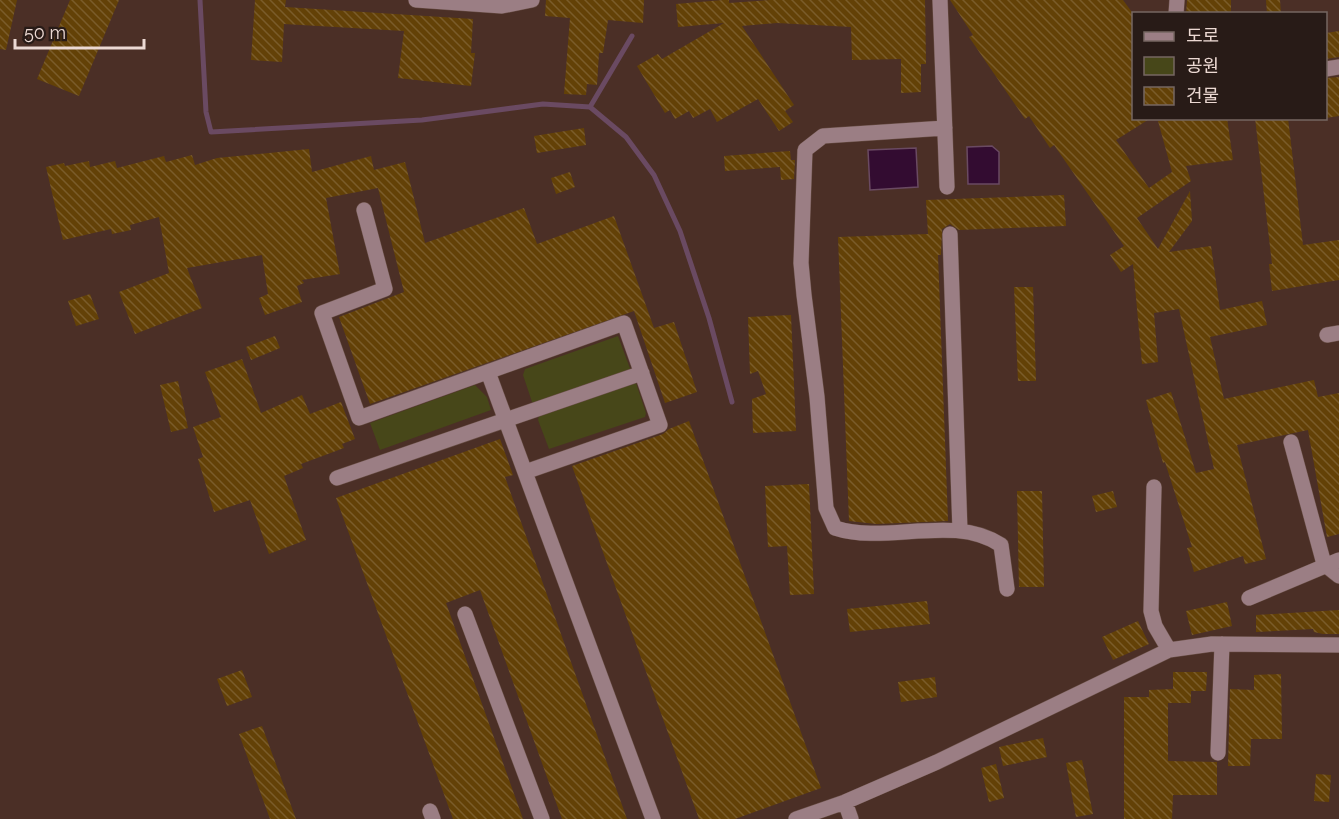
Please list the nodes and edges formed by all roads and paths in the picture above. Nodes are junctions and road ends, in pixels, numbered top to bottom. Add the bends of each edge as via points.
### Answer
1 (416, 0) edge
2 (532, 0) edge
3 (940, 0) edge
4 (945, 128) junction
5 (947, 187) dead end
6 (364, 210) dead end
7 (950, 234) dead end
8 (488, 372) junction
9 (642, 373) junction
10 (507, 420) junction
11 (1291, 442) dead end
12 (525, 472) junction
13 (337, 478) dead end
14 (1154, 487) dead end
15 (960, 531) junction
16 (1339, 560) edge
17 (1324, 564) junction
18 (1339, 576) edge
19 (1007, 589) dead end
20 (1249, 598) dead end
21 (465, 614) dead end
22 (1339, 645) edge
23 (1169, 650) junction
24 (1222, 650) junction
25 (1218, 753) dead end
26 (845, 802) junction
27 (542, 819) edge
28 (653, 819) edge
29 (796, 819) edge
30 (851, 819) edge

1 - 2 street via 502,6
3 - 4 street
4 - 5 street
4 - 15 street via 822,136 813,141 805,150 801,262 826,508 835,528 853,534
6 - 8 street via 385,289 322,313 359,418
7 - 15 street
8 - 9 street via 624,323
8 - 10 street
9 - 10 street
9 - 12 street via 660,425
10 - 12 street
10 - 13 street
11 - 17 street
12 - 28 street
14 - 23 street via 1151,611
15 - 19 street via 988,536 1001,544
16 - 17 street
17 - 18 street
17 - 20 street
21 - 27 street
22 - 24 street
23 - 24 street
23 - 26 street
24 - 25 street
26 - 29 street
26 - 30 street

